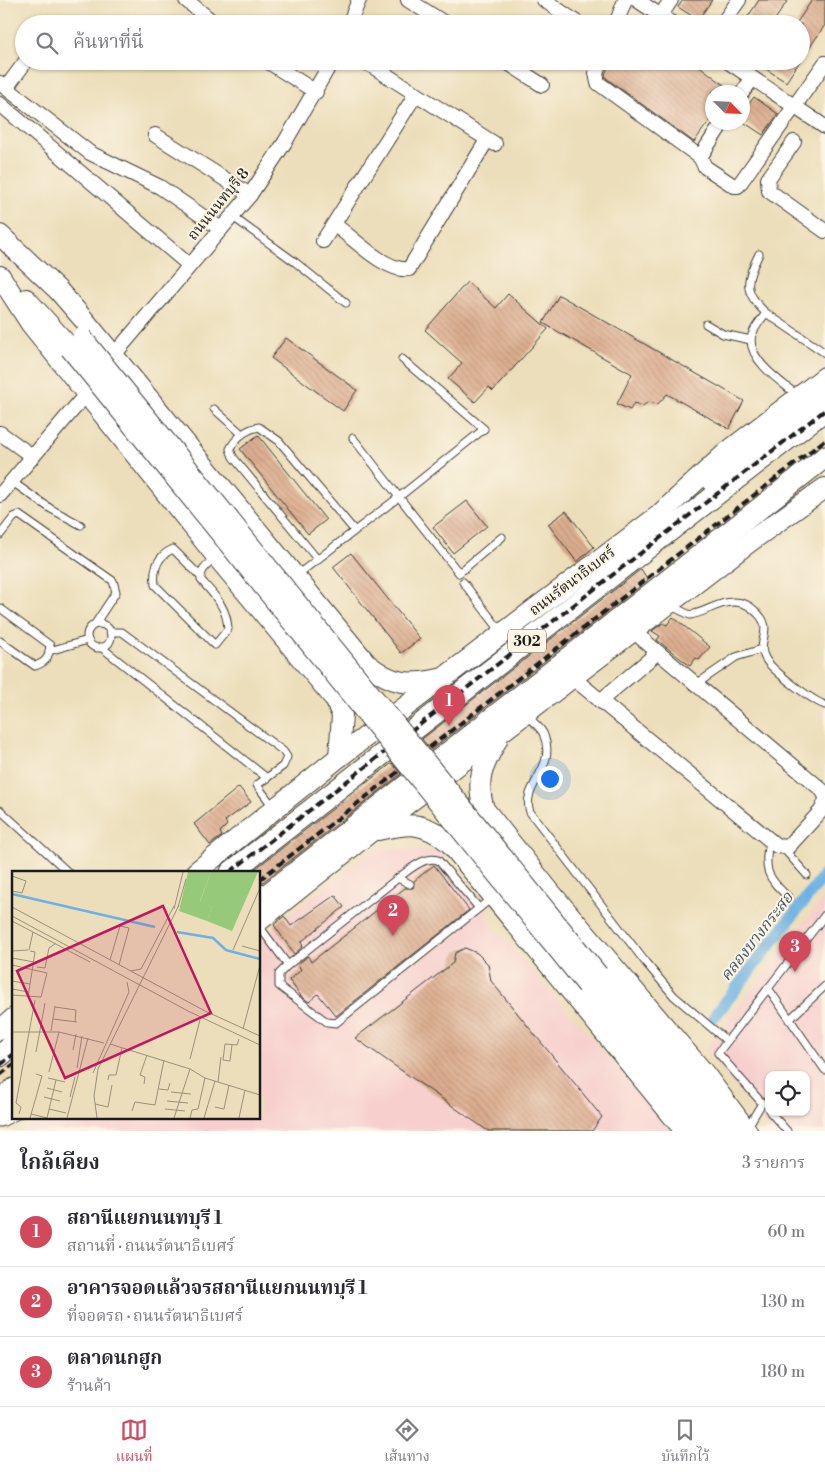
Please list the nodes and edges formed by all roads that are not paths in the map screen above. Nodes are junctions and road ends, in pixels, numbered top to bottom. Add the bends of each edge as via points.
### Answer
1 (186, 0) edge
2 (359, 0) edge
3 (408, 0) edge
4 (544, 0) edge
5 (625, 0) edge
6 (637, 0) edge
7 (671, 0) edge
8 (739, 0) edge
9 (204, 15) edge
10 (353, 15) edge
11 (432, 15) edge
12 (566, 15) edge
13 (619, 15) edge
14 (660, 15) joint
15 (728, 15) edge
16 (825, 63) edge
17 (18, 70) edge
18 (281, 70) edge
19 (327, 70) edge
20 (378, 70) edge
21 (519, 70) edge
22 (597, 70) edge
23 (740, 70) edge
24 (752, 79) junction
25 (542, 85) dead end
26 (748, 85) edge
27 (3, 86) edge
28 (316, 92) junction
29 (416, 94) junction
30 (0, 104) edge
31 (796, 107) junction
32 (825, 127) edge
33 (718, 130) edge
34 (155, 135) dead end
35 (794, 142) dead end
36 (700, 157) junction
37 (250, 195) junction
38 (233, 216) junction
39 (335, 225) junction
40 (221, 229) junction
41 (825, 231) edge
42 (3, 238) edge
43 (323, 241) dead end
44 (759, 254) dead end
45 (189, 265) junction
46 (0, 274) edge
47 (346, 303) dead end
48 (766, 313) junction
49 (706, 324) dead end
50 (751, 340) junction
51 (76, 343) junction
52 (825, 353) edge
53 (114, 356) junction
54 (402, 359) dead end
55 (825, 377) edge
56 (88, 392) junction
57 (825, 396) edge
58 (799, 397) junction
59 (214, 409) dead end
60 (825, 410) edge
61 (0, 433) edge
62 (242, 434) junction
63 (353, 438) dead end
64 (32, 456) junction
65 (822, 474) edge
66 (11, 481) junction
67 (0, 495) edge
68 (399, 497) junction
69 (658, 516) junction
70 (81, 525) dead end
71 (354, 530) junction
72 (0, 535) edge
73 (502, 537) dead end
74 (217, 557) junction
75 (318, 560) junction
76 (200, 576) junction
77 (294, 577) junction
78 (463, 582) dead end
79 (669, 605) junction
80 (0, 608) edge
81 (95, 624) junction
82 (110, 632) junction
83 (634, 632) junction
84 (502, 634) junction
85 (88, 640) junction
86 (0, 641) edge
87 (101, 647) junction
88 (762, 650) junction
89 (49, 651) junction
90 (657, 653) junction
91 (367, 664) junction
92 (442, 678) junction
93 (573, 678) junction
94 (694, 685) junction
95 (335, 699) junction
96 (600, 701) junction
97 (825, 705) edge
98 (525, 714) junction
99 (500, 734) junction
100 (339, 757) junction
101 (267, 778) junction
102 (825, 795) edge
103 (825, 802) edge
104 (274, 809) junction
105 (484, 809) junction
106 (0, 810) edge
107 (373, 830) junction
108 (770, 840) junction
109 (449, 842) junction
110 (783, 848) junction
111 (67, 871) edge
112 (197, 871) edge
113 (232, 871) edge
114 (806, 875) dead end
115 (398, 878) junction
116 (410, 884) dead end
117 (789, 898) dead end
118 (260, 900) edge
119 (486, 902) junction
120 (825, 915) edge
121 (260, 920) edge
122 (260, 927) edge
123 (288, 965) junction
124 (592, 980) junction
125 (825, 986) edge
126 (768, 988) junction
127 (12, 1020) edge
128 (789, 1020) junction
129 (0, 1030) edge
130 (726, 1041) junction
131 (12, 1046) edge
132 (0, 1056) edge
133 (824, 1067) edge
134 (12, 1091) edge
135 (0, 1100) edge
136 (762, 1103) junction
137 (765, 1107) edge
138 (12, 1110) edge
139 (0, 1116) edge
140 (12, 1116) edge
141 (773, 1116) edge
142 (0, 1125) edge
143 (685, 1131) edge
144 (710, 1131) edge
145 (741, 1131) edge
146 (787, 1131) edge

1 - 9 street
2 - 10 street
3 - 11 street
4 - 12 street
5 - 13 street
6 - 14 street
7 - 14 street
8 - 15 street
16 - 31 street
17 - 27 street
18 - 28 street
19 - 28 street, ถนนนนทบุรี 8
20 - 29 street
21 - 25 street
22 - 36 street via 598,82
23 - 24 street
24 - 26 street
24 - 31 street
27 - 40 street via 90,153 160,187
28 - 37 street, ถนนนนทบุรี 8
29 - 39 street
29 - 39 street via 491,143 409,268 400,270 389,266
30 - 45 street
31 - 32 street
31 - 36 street via 738,186 731,186 705,167
33 - 36 street
34 - 37 street
35 - 41 street via 768,179 769,191
37 - 38 street, ถนนนนทบุรี 8
38 - 40 street, ถนนนนทบุรี 8
38 - 47 lane
39 - 43 street
40 - 45 street, ถนนนนทบุรี 8
42 - 51 main road
42 - 53 main road via 58,290
44 - 48 lane via 747,280 752,297
45 - 53 street, ถนนนนทบุรี 8
46 - 51 main road via 50,323
46 - 56 main road via 31,324
48 - 50 lane
48 - 52 lane
49 - 50 lane via 724,334
50 - 58 lane via 762,364
51 - 124 main road, bridge
53 - 77 main road
54 - 68 lane via 484,429
55 - 58 main road, ถนนรัตนาธิเบศร์ / 302
56 - 64 street
56 - 74 main road
57 - 69 main road via 714,480
58 - 69 main road, ถนนรัตนาธิเบศร์ / 302 via 726,453
59 - 62 lane
60 - 113 main road, ถนนรัตนาธิเบศร์ / 302
61 - 64 street
62 - 71 lane via 259,427 279,441
62 - 75 lane via 230,448 233,457
63 - 68 lane
64 - 66 street
65 - 79 main road via 773,515 752,540
65 - 118 main road, 302 via 787,486
66 - 67 street
66 - 70 lane via 51,510
68 - 71 lane
68 - 73 lane via 459,573
69 - 84 main road, ถนนรัตนาธิเบศร์ / 302
71 - 75 lane
72 - 81 lane via 19,515 112,581 116,592
74 - 76 lane via 202,570
74 - 95 main road
75 - 77 lane
76 - 76 lane via 173,549 156,564 153,573 155,585 215,645 228,629 227,618 224,606
77 - 91 main road
78 - 84 lane
79 - 83 main road
79 - 88 lane via 690,615 720,603 735,602 749,606 765,620
80 - 89 lane via 50,645
81 - 82 lane via 106,626
81 - 85 lane via 88,632
82 - 87 lane via 108,644
82 - 101 lane via 122,632 283,751 287,757 283,766
83 - 90 street
83 - 93 main road
84 - 92 main road, ถนนรัตนาธิเบศร์ / 302
85 - 87 lane via 93,646
85 - 89 lane
86 - 89 lane via 35,666 44,663
87 - 101 lane
88 - 94 lane via 736,657
88 - 97 lane via 768,664
90 - 94 street
90 - 96 street
91 - 92 main road via 383,677 395,681 418,683
91 - 95 main road via 373,679 370,692 353,703
92 - 100 main road, ถนนรัตนาธิเบศร์ / 302
93 - 96 street
93 - 98 main road
94 - 102 street
95 - 100 main road via 342,715
96 - 108 street
98 - 99 main road
98 - 130 lane via 543,732 546,748 546,764 533,786 527,805 530,812 674,996
99 - 105 main road via 480,778
99 - 107 main road
100 - 104 main road, ถนนรัตนาธิเบศร์ / 302
101 - 104 lane via 257,785
103 - 110 street via 788,847
104 - 112 main road, ถนนรัตนาธิเบศร์ / 302
105 - 109 main road via 459,808 450,816 446,824
105 - 145 main road via 704,1073
106 - 111 lane
107 - 109 main road via 420,825
107 - 121 main road
108 - 110 street
108 - 117 lane via 766,871
109 - 119 main road
110 - 114 lane
115 - 116 lane
115 - 119 lane via 425,860 438,860
115 - 123 lane via 305,955
119 - 123 lane via 336,1023 327,1022 279,986 279,974
119 - 143 main road
120 - 126 lane
122 - 123 lane
124 - 144 main road
124 - 145 main road
125 - 128 lane
126 - 128 lane
126 - 130 lane
127 - 129 main road
128 - 133 lane
130 - 136 lane via 718,1053
131 - 132 main road
134 - 135 main road
136 - 137 lane
136 - 145 lane
138 - 139 main road
140 - 142 main road
141 - 146 lane

